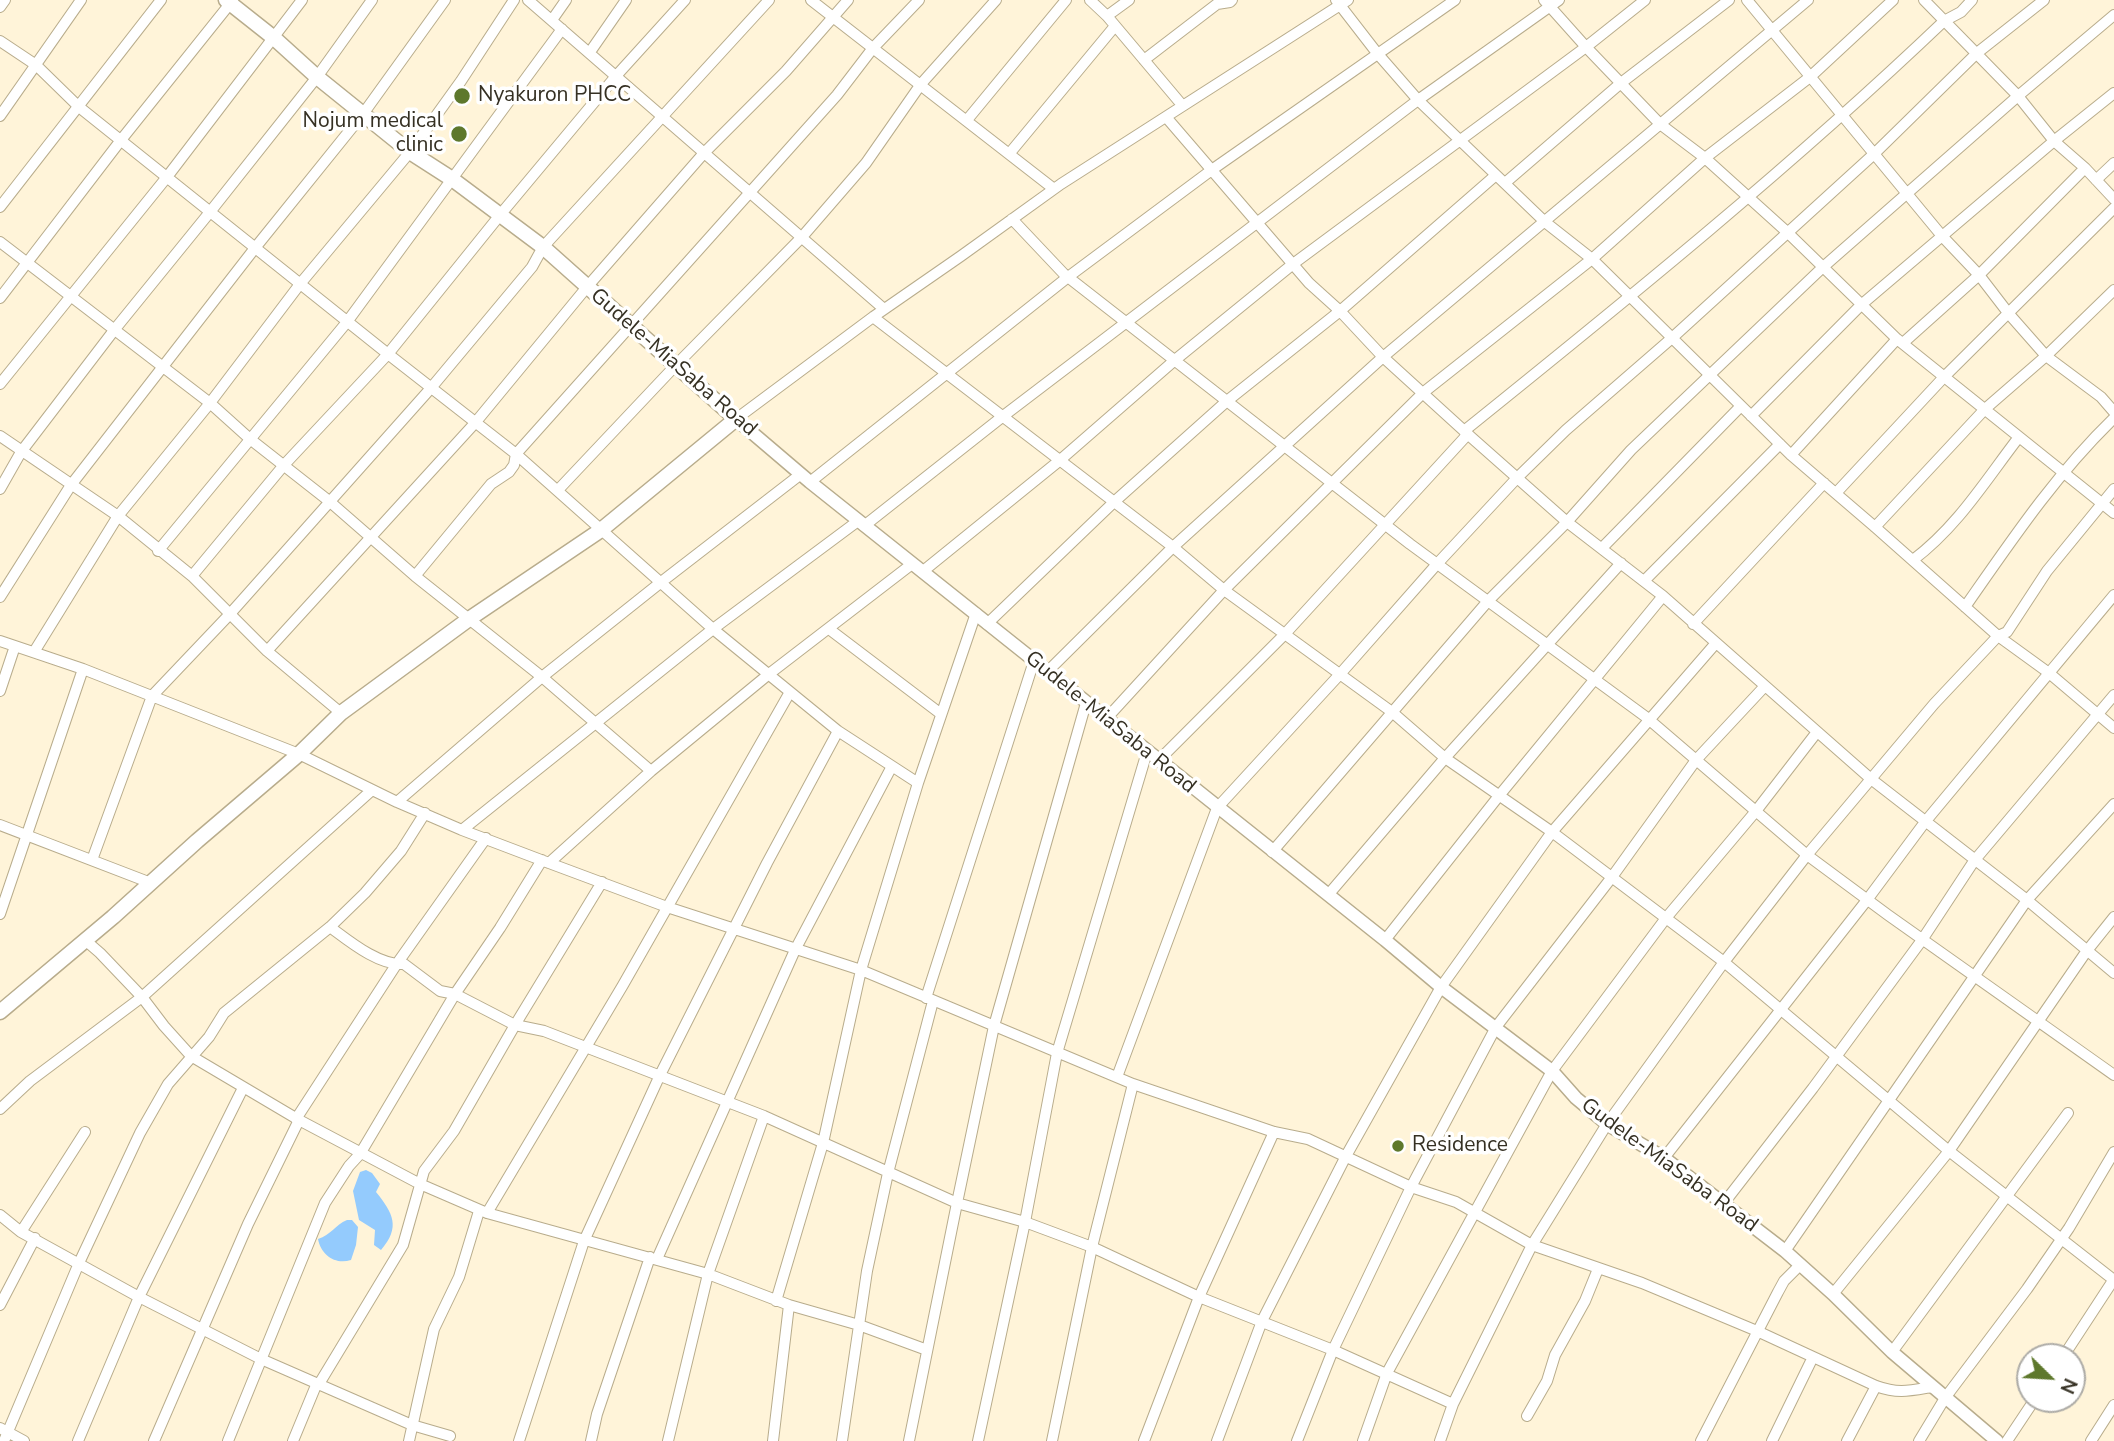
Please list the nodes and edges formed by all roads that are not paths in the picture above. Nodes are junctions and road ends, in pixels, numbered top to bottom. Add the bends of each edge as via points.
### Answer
1 (5, 0) edge
2 (81, 0) edge
3 (161, 0) edge
4 (302, 0) edge
5 (372, 0) edge
6 (445, 0) edge
7 (514, 0) edge
8 (528, 0) edge
9 (566, 0) edge
10 (626, 0) edge
11 (685, 0) edge
12 (769, 0) edge
13 (810, 0) edge
14 (848, 0) edge
15 (919, 0) edge
16 (996, 0) edge
17 (1066, 0) edge
18 (1090, 0) edge
19 (1129, 0) edge
20 (1232, 0) edge
21 (1455, 0) edge
22 (1645, 0) edge
23 (1729, 0) edge
24 (1746, 0) edge
25 (1808, 0) edge
26 (1893, 0) edge
27 (1924, 0) edge
28 (1972, 0) edge
29 (2043, 0) edge
30 (230, 1) edge
31 (1341, 2) edge
32 (1551, 2) edge
33 (0, 7) edge
34 (2114, 15) edge
35 (1107, 16) junction
36 (834, 17) junction
37 (552, 20) junction
38 (1944, 21) junction
39 (1115, 26) junction
40 (562, 29) junction
41 (1772, 30) junction
42 (274, 38) junction
43 (0, 41) edge
44 (1586, 47) junction
45 (873, 48) junction
46 (590, 52) junction
47 (1377, 53) junction
48 (1977, 53) junction
49 (1144, 60) junction
50 (36, 65) junction
51 (616, 76) junction
52 (317, 77) junction
53 (1810, 77) junction
54 (1621, 83) junction
55 (921, 84) junction
56 (2114, 93) edge
57 (2018, 96) junction
58 (1418, 100) junction
59 (1182, 105) junction
60 (79, 107) junction
61 (363, 114) junction
62 (0, 116) edge
63 (1842, 116) junction
64 (664, 117) junction
65 (1166, 117) junction
66 (967, 120) junction
67 (1660, 124) junction
68 (1459, 139) junction
69 (121, 140) junction
70 (2054, 141) junction
71 (410, 152) junction
72 (704, 153) junction
73 (1009, 154) junction
74 (1874, 154) junction
75 (1705, 158) junction
76 (2114, 163) edge
77 (2085, 168) junction
78 (1213, 169) junction
79 (1496, 175) junction
80 (167, 177) junction
81 (452, 179) junction
82 (2096, 180) junction
83 (1505, 183) junction
84 (1054, 189) junction
85 (750, 192) junction
86 (1908, 193) junction
87 (1747, 197) junction
88 (2114, 199) edge
89 (0, 207) edge
90 (2114, 208) edge
91 (210, 212) junction
92 (500, 215) junction
93 (1012, 219) junction
94 (1545, 222) junction
95 (1258, 223) junction
96 (1787, 232) junction
97 (1942, 236) junction
98 (802, 237) junction
99 (0, 242) edge
100 (543, 247) junction
101 (255, 248) junction
102 (1592, 260) junction
103 (27, 262) junction
104 (1293, 264) junction
105 (1822, 268) junction
106 (1979, 275) junction
107 (1068, 277) junction
108 (300, 284) junction
109 (587, 287) junction
110 (2114, 290) edge
111 (71, 296) junction
112 (0, 298) edge
113 (1631, 298) junction
114 (1861, 305) junction
115 (884, 309) junction
116 (1340, 311) junction
117 (2009, 314) junction
118 (873, 317) junction
119 (347, 322) junction
120 (1126, 322) junction
121 (630, 325) junction
122 (115, 329) junction
123 (1672, 338) junction
124 (1900, 341) junction
125 (388, 354) junction
126 (2046, 356) junction
127 (1383, 357) junction
128 (1175, 360) junction
129 (676, 365) junction
130 (163, 366) junction
131 (946, 374) junction
132 (1710, 376) junction
133 (1944, 377) junction
134 (0, 384) edge
135 (431, 388) junction
136 (1424, 392) junction
137 (1227, 401) junction
138 (210, 403) junction
139 (1741, 406) junction
140 (1985, 409) junction
141 (2114, 415) edge
142 (1751, 416) junction
143 (1002, 417) junction
144 (736, 419) junction
145 (475, 423) junction
146 (1466, 433) junction
147 (0, 436) edge
148 (2019, 437) junction
149 (250, 439) junction
150 (1780, 444) junction
151 (1284, 446) junction
152 (21, 452) junction
153 (516, 454) junction
154 (1791, 455) junction
155 (1059, 461) junction
156 (284, 465) junction
157 (2064, 473) junction
158 (806, 478) junction
159 (1517, 478) junction
160 (1331, 482) junction
161 (1824, 483) junction
162 (72, 485) junction
163 (0, 489) edge
164 (2114, 489) edge
165 (558, 490) junction
166 (1836, 493) junction
167 (329, 501) junction
168 (1114, 502) junction
169 (2102, 503) junction
170 (2114, 513) edge
171 (118, 516) junction
172 (1567, 522) junction
173 (861, 523) junction
174 (1385, 524) junction
175 (1875, 527) junction
176 (601, 530) junction
177 (370, 537) junction
178 (1173, 547) junction
179 (1602, 548) junction
180 (158, 551) junction
181 (1913, 560) junction
182 (1621, 563) junction
183 (1437, 564) junction
184 (917, 568) junction
185 (192, 576) junction
186 (415, 576) junction
187 (1644, 581) junction
188 (660, 583) junction
189 (1224, 590) junction
190 (1663, 596) junction
191 (2114, 596) edge
192 (0, 597) edge
193 (1488, 601) junction
194 (1965, 607) junction
195 (976, 613) junction
196 (229, 615) junction
197 (469, 619) junction
198 (987, 624) junction
199 (1693, 624) junction
200 (713, 629) junction
201 (829, 629) junction
202 (1284, 635) junction
203 (1998, 636) junction
204 (0, 641) edge
205 (1716, 643) junction
206 (1546, 645) junction
207 (15, 646) junction
208 (267, 651) junction
209 (34, 652) junction
210 (1034, 661) junction
211 (83, 669) junction
212 (1047, 672) junction
213 (1341, 673) junction
214 (2049, 673) junction
215 (769, 674) junction
216 (542, 677) junction
217 (1594, 679) junction
218 (1765, 686) junction
219 (0, 691) edge
220 (790, 692) junction
221 (2114, 695) edge
222 (152, 696) junction
223 (1086, 703) junction
224 (1392, 712) junction
225 (341, 713) junction
226 (941, 714) junction
227 (2097, 714) junction
228 (1106, 719) junction
229 (1649, 720) junction
230 (597, 724) junction
231 (2114, 728) edge
232 (838, 732) junction
233 (1817, 732) junction
234 (1147, 752) junction
235 (299, 754) junction
236 (1445, 758) junction
237 (1696, 760) junction
238 (1158, 761) junction
239 (891, 768) junction
240 (651, 771) junction
241 (1871, 779) junction
242 (918, 783) junction
243 (372, 790) junction
244 (1498, 797) junction
245 (397, 802) junction
246 (2114, 804) edge
247 (1217, 808) junction
248 (1756, 811) junction
249 (425, 813) junction
250 (1925, 822) junction
251 (0, 825) edge
252 (463, 830) junction
253 (1552, 832) junction
254 (27, 835) junction
255 (485, 838) junction
256 (1272, 852) junction
257 (1807, 855) junction
258 (92, 860) junction
259 (545, 861) junction
260 (1974, 861) junction
261 (1612, 877) junction
262 (151, 883) junction
263 (602, 883) junction
264 (1328, 895) junction
265 (1867, 900) junction
266 (2027, 900) junction
267 (667, 907) junction
268 (0, 914) edge
269 (2114, 917) edge
270 (1666, 918) junction
271 (330, 927) junction
272 (733, 929) junction
273 (85, 940) junction
274 (1385, 940) junction
275 (1922, 940) junction
276 (795, 950) junction
277 (2086, 951) junction
278 (1724, 962) junction
279 (396, 965) junction
280 (861, 970) junction
281 (2114, 974) edge
282 (1974, 977) junction
283 (1441, 987) junction
284 (455, 994) junction
285 (142, 997) junction
286 (930, 1000) junction
287 (1780, 1009) junction
288 (0, 1012) edge
289 (2037, 1021) junction
290 (515, 1024) junction
291 (995, 1026) junction
292 (1496, 1027) junction
293 (584, 1047) junction
294 (1058, 1054) junction
295 (191, 1056) junction
296 (1835, 1056) junction
297 (1552, 1071) junction
298 (660, 1075) junction
299 (2114, 1075) edge
300 (1117, 1077) junction
301 (1133, 1084) junction
302 (243, 1088) junction
303 (727, 1101) junction
304 (1889, 1102) junction
305 (0, 1109) edge
306 (2068, 1113) dead end
307 (764, 1116) junction
308 (297, 1120) junction
309 (1607, 1124) junction
310 (85, 1132) dead end
311 (1274, 1132) junction
312 (823, 1143) junction
313 (1949, 1151) junction
314 (2114, 1152) edge
315 (360, 1154) junction
316 (1346, 1156) junction
317 (1664, 1158) junction
318 (888, 1173) junction
319 (420, 1184) junction
320 (1411, 1187) junction
321 (2008, 1197) junction
322 (957, 1203) junction
323 (1724, 1203) junction
324 (483, 1212) junction
325 (1475, 1212) junction
326 (0, 1215) edge
327 (1025, 1222) junction
328 (21, 1232) junction
329 (35, 1238) junction
330 (2061, 1238) junction
331 (584, 1241) junction
332 (1532, 1245) junction
333 (1092, 1247) junction
334 (1785, 1251) junction
335 (653, 1258) junction
336 (79, 1264) junction
337 (1800, 1265) junction
338 (1598, 1269) junction
339 (708, 1274) junction
340 (2114, 1280) edge
341 (1833, 1294) junction
342 (139, 1297) junction
343 (1199, 1297) junction
344 (775, 1301) junction
345 (0, 1305) edge
346 (789, 1305) junction
347 (1262, 1321) junction
348 (859, 1325) junction
349 (201, 1329) junction
350 (1757, 1331) junction
351 (2072, 1343) edge
352 (927, 1350) junction
353 (1333, 1350) junction
354 (1892, 1352) junction
355 (1813, 1357) junction
356 (261, 1359) junction
357 (1387, 1373) junction
358 (318, 1384) junction
359 (1876, 1386) junction
360 (1932, 1387) junction
361 (1945, 1398) junction
362 (1453, 1404) junction
363 (2114, 1405) edge
364 (2026, 1413) edge
365 (1527, 1416) dead end
366 (412, 1425) junction
367 (4, 1434) edge
368 (450, 1436) dead end
369 (24, 1441) edge
370 (78, 1441) edge
371 (154, 1441) edge
372 (228, 1441) edge
373 (293, 1441) edge
374 (409, 1441) edge
375 (519, 1441) edge
376 (591, 1441) edge
377 (668, 1441) edge
378 (773, 1441) edge
379 (842, 1441) edge
380 (909, 1441) edge
381 (978, 1441) edge
382 (1052, 1441) edge
383 (1144, 1441) edge
384 (1217, 1441) edge
385 (1297, 1441) edge
386 (1363, 1441) edge
387 (1440, 1441) edge
388 (1701, 1441) edge
389 (1772, 1441) edge
390 (1847, 1441) edge
391 (1919, 1441) edge
392 (1997, 1441) edge
393 (2007, 1441) edge
394 (2091, 1441) edge

1 - 33 street
2 - 50 street
3 - 60 street
4 - 42 street
5 - 52 street
6 - 61 street
7 - 71 street
8 - 37 street
9 - 37 street
10 - 46 street
11 - 51 street
12 - 64 street
13 - 36 street
14 - 36 street
15 - 45 street
16 - 55 street
17 - 66 street
18 - 35 street
19 - 35 street
20 - 49 street via 1217,4
21 - 47 street
22 - 44 street
23 - 54 street
24 - 41 street
25 - 41 street
26 - 53 street
27 - 38 street
28 - 38 street
29 - 48 street
30 - 42 main road, Gudele-MiaSaba Road
30 - 69 street
31 - 47 street
31 - 59 street
32 - 44 street
32 - 58 street
34 - 57 street
35 - 39 street
36 - 45 street
36 - 72 street
37 - 40 street
38 - 48 street
38 - 63 street
39 - 49 street
39 - 73 street
40 - 46 street
40 - 81 street
41 - 53 street
41 - 67 street
42 - 52 main road, Gudele-MiaSaba Road
42 - 80 street
43 - 50 street
44 - 54 street
44 - 68 street
45 - 55 street
45 - 85 street
46 - 51 street
47 - 58 street
47 - 78 street
48 - 57 street
48 - 74 street
49 - 59 street
50 - 60 street
50 - 62 street
51 - 64 street
51 - 92 street
52 - 61 main road, Gudele-MiaSaba Road
52 - 91 street
53 - 63 street
53 - 75 street
54 - 67 street
54 - 83 street
55 - 66 street
55 - 98 street via 866,163
56 - 70 street
57 - 70 street
57 - 86 street
58 - 68 street
58 - 95 street
59 - 65 street
60 - 69 street
60 - 89 street
61 - 71 main road, Gudele-MiaSaba Road
61 - 101 street
63 - 74 street
63 - 87 street
64 - 72 street
64 - 100 street
65 - 78 street
65 - 84 street
66 - 73 street
67 - 75 street
67 - 94 street
68 - 79 street
68 - 104 street
69 - 80 street
69 - 103 street
70 - 77 street
70 - 97 street
71 - 81 main road, Gudele-MiaSaba Road
71 - 108 street
72 - 85 street
72 - 109 street
73 - 84 street
74 - 86 street
74 - 96 street
75 - 87 street
75 - 102 street
76 - 82 street
77 - 82 street
77 - 106 street
78 - 95 street
78 - 107 street
79 - 83 street
79 - 116 street
80 - 91 street
80 - 111 street
81 - 92 main road, Gudele-MiaSaba Road
81 - 119 street
82 - 88 street
83 - 94 street
84 - 93 street
85 - 98 street
85 - 121 street
86 - 97 street
86 - 105 street
87 - 96 street
87 - 113 street
90 - 117 street
91 - 101 street
91 - 122 street
92 - 100 main road, Gudele-MiaSaba Road
92 - 125 street
93 - 107 street
93 - 115 street
94 - 102 street
94 - 127 street
95 - 104 street
95 - 120 street
96 - 105 street
96 - 123 street
97 - 106 street
97 - 114 street
98 - 115 street
98 - 129 street
99 - 103 street
100 - 109 main road, Gudele-MiaSaba Road
100 - 135 street via 532,267
101 - 108 street
101 - 130 street
102 - 113 street
102 - 136 street
103 - 111 street
103 - 112 street
104 - 116 street
104 - 128 street
105 - 114 street
105 - 132 street
106 - 117 street
106 - 124 street
107 - 120 street
107 - 131 street
108 - 119 street
108 - 138 street
109 - 121 main road, Gudele-MiaSaba Road
109 - 145 street
110 - 126 street
111 - 122 street
111 - 134 street
113 - 123 street
113 - 146 street
114 - 124 street
114 - 142 street
115 - 118 street
116 - 127 street
116 - 137 street
117 - 126 street
117 - 133 street
118 - 131 street
118 - 144 street
119 - 125 street
119 - 149 street
120 - 128 street
120 - 143 street
121 - 129 main road, Gudele-MiaSaba Road
121 - 153 street
122 - 130 street
122 - 152 street
123 - 132 street
123 - 159 street
124 - 133 street
124 - 154 street
125 - 135 street
125 - 156 street
126 - 140 street
126 - 141 street via 2101,397
127 - 136 street
127 - 151 street
128 - 137 street
128 - 155 street
129 - 144 main road, Gudele-MiaSaba Road
129 - 165 street
130 - 138 street
130 - 162 street
131 - 143 street
131 - 158 street
132 - 139 street
132 - 172 street via 1631,450
133 - 140 street
133 - 166 street
135 - 145 street
135 - 167 street
136 - 146 street
136 - 160 street
137 - 151 street
137 - 168 street
138 - 149 street
138 - 171 street
139 - 142 street
139 - 179 street
140 - 148 street
140 - 175 street
141 - 157 street
142 - 150 street
143 - 155 street
143 - 173 street
144 - 158 street, Gudele-MiaSaba Road
144 - 176 main road
145 - 153 street
145 - 177 street
146 - 159 street
146 - 174 street
147 - 152 street
148 - 157 street
148 - 181 street via 1967,509
149 - 156 street
149 - 180 street
150 - 154 street
150 - 187 street
151 - 160 street
151 - 178 street
152 - 162 street
152 - 163 street
153 - 165 street
153 - 186 street via 514,465 491,484
154 - 161 street
155 - 168 street
155 - 184 street
156 - 167 street
156 - 185 street
157 - 169 street
157 - 194 street
158 - 173 street, Gudele-MiaSaba Road
158 - 188 street
159 - 172 street
159 - 183 street
160 - 174 street
160 - 189 street
161 - 166 street
161 - 199 street
162 - 171 street
162 - 192 street
164 - 169 street
165 - 176 street
166 - 175 street
167 - 177 street
167 - 196 street
168 - 178 street
168 - 198 street
169 - 170 street
169 - 203 street via 2047,571 2007,632
171 - 180 street
171 - 209 street
172 - 179 street
172 - 193 street
173 - 184 street, Gudele-MiaSaba Road
173 - 200 street
174 - 183 street
174 - 202 street
175 - 181 street
176 - 188 street
176 - 197 main road
177 - 186 street
177 - 208 street
178 - 189 street
178 - 212 street
179 - 182 street
180 - 185 street
181 - 194 street
182 - 187 street
182 - 206 street
183 - 193 street
183 - 213 street
184 - 195 street, Gudele-MiaSaba Road
184 - 201 street
185 - 196 street
186 - 197 street
187 - 190 street
188 - 200 street
188 - 216 street
189 - 202 street
189 - 228 street
190 - 199 street
190 - 217 street
191 - 214 street
193 - 206 street
193 - 224 street
194 - 203 street
195 - 198 street, Gudele-MiaSaba Road
195 - 226 street
196 - 208 street
196 - 222 street
197 - 216 street
197 - 225 main road
198 - 210 street, Gudele-MiaSaba Road
199 - 205 street
200 - 215 street
200 - 230 street
201 - 215 street
201 - 226 street
202 - 213 street
202 - 238 street
203 - 214 street
203 - 241 street
204 - 207 street
205 - 218 street
205 - 229 street
206 - 217 street
206 - 236 street
207 - 209 street
207 - 219 street
208 - 225 street
209 - 211 street
210 - 212 street, Gudele-MiaSaba Road
210 - 286 street
211 - 222 street
211 - 254 street
212 - 223 street, Gudele-MiaSaba Road
213 - 224 street
213 - 247 street
214 - 227 street
214 - 250 street
215 - 220 street
215 - 240 street
216 - 230 street
216 - 245 street
217 - 229 street
217 - 244 street
218 - 233 street
218 - 237 street
220 - 232 street
220 - 267 street
221 - 227 street
222 - 235 street
222 - 258 street
223 - 228 street, Gudele-MiaSaba Road
223 - 291 street
224 - 236 street
224 - 256 street
225 - 235 main road
226 - 242 street
227 - 231 street
227 - 260 street
228 - 234 street, Gudele-MiaSaba Road
229 - 237 street
229 - 253 street
230 - 240 street
230 - 252 street
232 - 239 street
232 - 272 street
233 - 241 street
233 - 248 street
234 - 238 street, Gudele-MiaSaba Road
234 - 294 street
235 - 243 street
235 - 262 main road
236 - 244 street
236 - 264 street
237 - 248 street
237 - 261 street
238 - 247 street, Gudele-MiaSaba Road
239 - 242 street
239 - 276 street
240 - 259 street
241 - 250 street
241 - 257 street
242 - 280 street
243 - 245 street
243 - 285 street
244 - 253 street
244 - 274 street
245 - 249 street
246 - 266 street
247 - 256 street, Gudele-MiaSaba Road
247 - 300 street
248 - 257 street
248 - 270 street
249 - 252 street
249 - 271 street via 401,851
250 - 260 street
250 - 265 street
251 - 254 street
252 - 255 street
253 - 261 street
253 - 283 street
254 - 258 street
254 - 268 street
255 - 259 street
255 - 279 street
256 - 264 street, Gudele-MiaSaba Road
257 - 265 street
257 - 278 street
258 - 262 street
259 - 263 street
259 - 284 street
260 - 266 street
260 - 275 street
261 - 270 street
261 - 292 street
262 - 273 main road
263 - 267 street
263 - 290 street
264 - 274 street, Gudele-MiaSaba Road
265 - 275 street
265 - 287 street
266 - 277 street
266 - 282 street
267 - 272 street
267 - 293 street
269 - 277 street
270 - 278 street
270 - 297 street
271 - 279 street via 361,950
271 - 295 street via 224,1013
272 - 276 street
272 - 298 street
273 - 285 street
273 - 288 main road
274 - 283 street, Gudele-MiaSaba Road
275 - 282 street
275 - 296 street
276 - 280 street
276 - 303 street
277 - 281 street
277 - 289 street
278 - 287 street
278 - 309 street
279 - 284 street via 404,964 440,990
279 - 308 street
280 - 286 street
280 - 312 street
282 - 289 street
282 - 304 street
283 - 292 street, Gudele-MiaSaba Road
283 - 316 street
284 - 290 street
284 - 315 street
285 - 295 street
285 - 305 street
286 - 291 street
286 - 318 street
287 - 296 street
287 - 317 street
289 - 299 street
289 - 313 street
290 - 293 street
290 - 319 street
291 - 294 street
291 - 322 street
292 - 297 street, Gudele-MiaSaba Road
292 - 320 street
293 - 298 street
293 - 324 street
294 - 300 street
294 - 327 street
295 - 302 street
295 - 336 street via 168,1084 140,1133
296 - 304 street
296 - 323 street
297 - 309 street, Gudele-MiaSaba Road
297 - 325 street
298 - 303 street
298 - 331 street
300 - 301 street
301 - 311 street
301 - 333 street
302 - 308 street
302 - 342 street
303 - 307 street
303 - 335 street
304 - 313 street
304 - 334 street
306 - 321 street
307 - 312 street
307 - 339 street
308 - 315 street
308 - 349 street
309 - 317 street, Gudele-MiaSaba Road
309 - 332 street
310 - 328 street
311 - 316 street via 1308,1139
311 - 343 street
312 - 318 street
312 - 344 street
313 - 321 street
313 - 341 street
314 - 330 street
315 - 319 street
315 - 356 street via 325,1203
316 - 320 street
316 - 347 street
317 - 323 street, Gudele-MiaSaba Road
318 - 322 street
318 - 348 street
319 - 324 street
319 - 358 street via 403,1244
320 - 325 street
320 - 353 street
321 - 330 street
321 - 354 street
322 - 327 street
322 - 352 street
323 - 334 street, Gudele-MiaSaba Road
324 - 331 street
324 - 366 street via 434,1329
325 - 332 street
325 - 357 street
326 - 328 street
327 - 333 street
327 - 381 street
328 - 329 street
329 - 336 street
329 - 345 street
330 - 340 street
330 - 361 street
331 - 335 street
331 - 375 street
332 - 338 street
332 - 362 street
333 - 343 street
333 - 382 street
334 - 337 street, Gudele-MiaSaba Road
335 - 339 street
335 - 376 street
336 - 342 street
336 - 367 street
337 - 341 street, Gudele-MiaSaba Road
337 - 350 street via 1784,1281
338 - 350 street
338 - 365 street
339 - 344 street
339 - 377 street
340 - 351 street
341 - 354 street, Gudele-MiaSaba Road
342 - 349 street
342 - 370 street
343 - 347 street
343 - 383 street
344 - 346 street
346 - 348 street
346 - 378 street
347 - 353 street
347 - 384 street
348 - 352 street
348 - 379 street
349 - 356 street
349 - 371 street
350 - 355 street
350 - 388 street
352 - 380 street
353 - 357 street
353 - 385 street
354 - 360 street, Gudele-MiaSaba Road
355 - 359 street
355 - 389 street
356 - 358 street
356 - 372 street
357 - 362 street
357 - 386 street
358 - 366 street
358 - 373 street
359 - 360 street via 1905,1392
359 - 390 street
360 - 361 street, Gudele-MiaSaba Road
361 - 391 street
361 - 392 street, Gudele-MiaSaba Road
362 - 387 street
363 - 394 street
364 - 393 street
366 - 368 street
366 - 374 street
367 - 369 street

